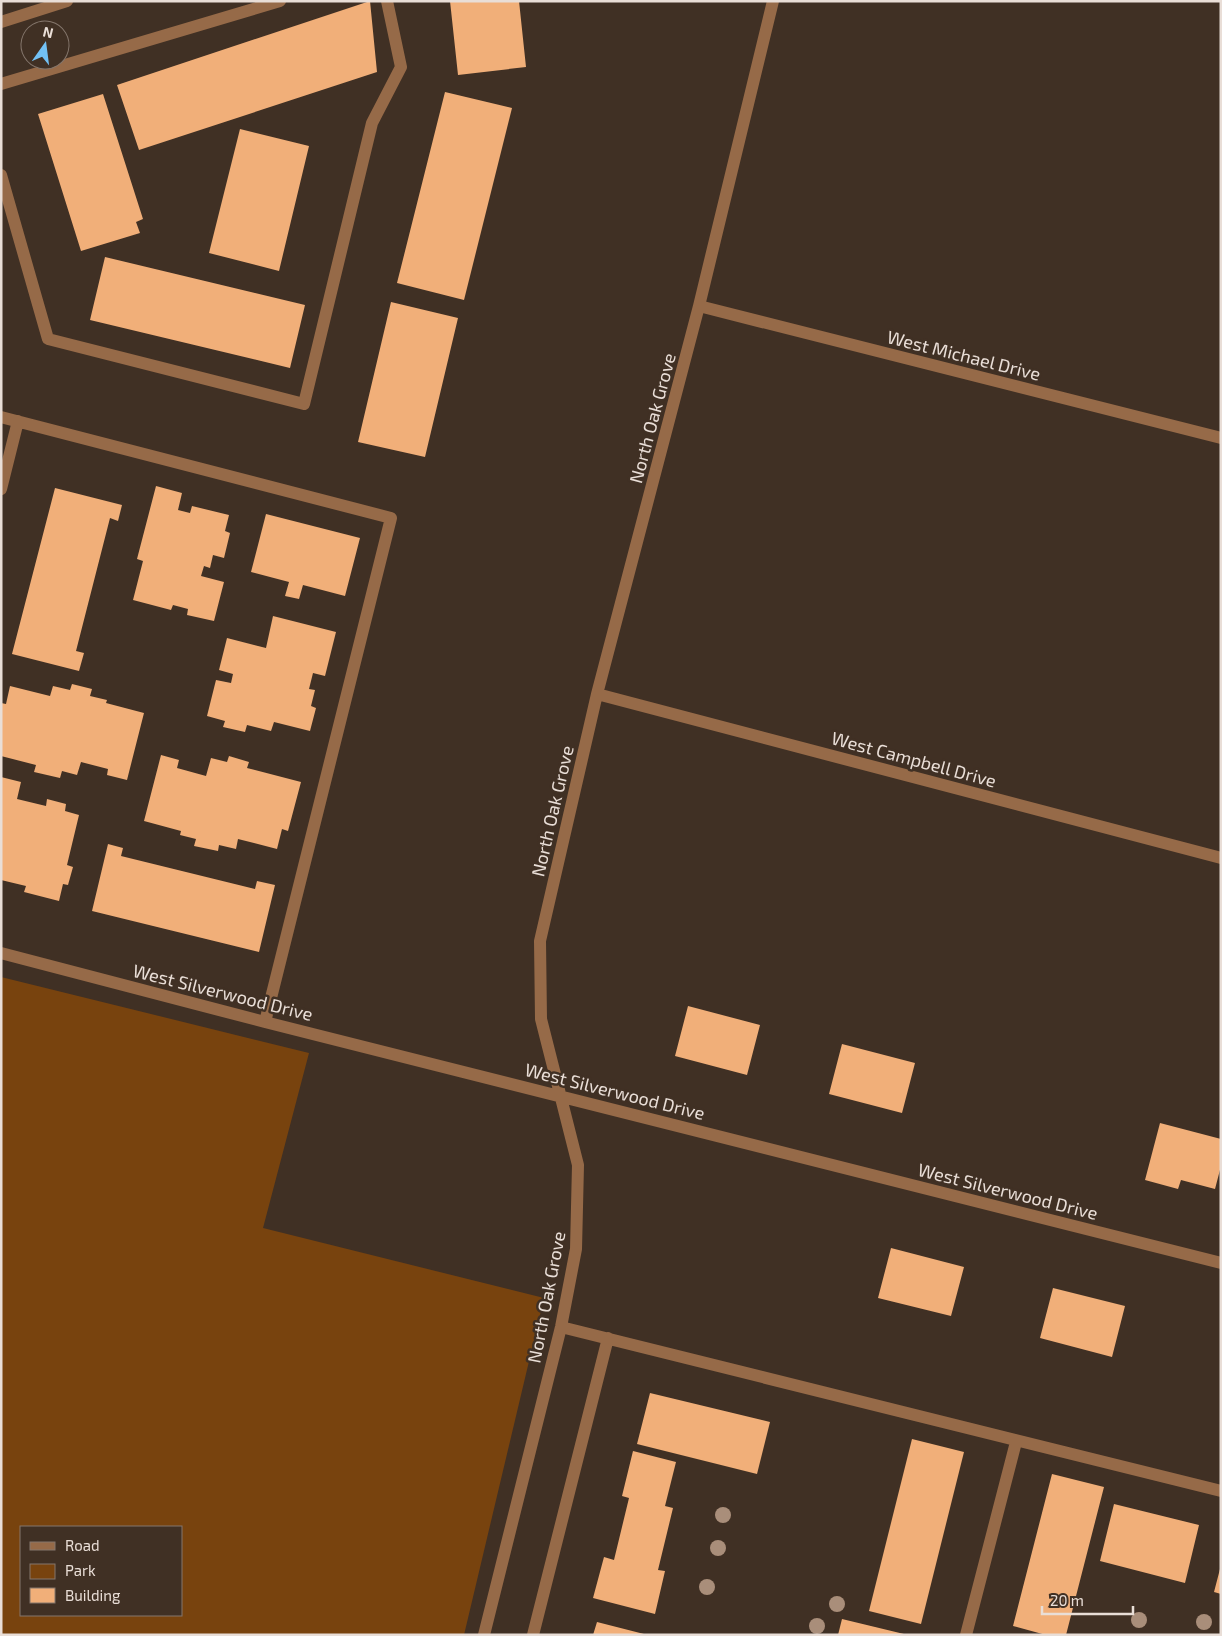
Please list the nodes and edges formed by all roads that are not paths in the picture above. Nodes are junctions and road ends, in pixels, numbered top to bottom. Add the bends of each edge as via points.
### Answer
1 (67, 1) edge
2 (280, 1) edge
3 (387, 1) edge
4 (773, 1) edge
5 (1, 22) edge
6 (1, 84) edge
7 (1, 175) edge
8 (699, 306) junction
9 (1, 417) edge
10 (18, 421) junction
11 (1221, 438) edge
12 (1, 489) edge
13 (598, 694) junction
14 (1221, 858) edge
15 (1, 953) edge
16 (265, 1022) junction
17 (561, 1095) junction
18 (1221, 1263) edge
19 (561, 1327) junction
20 (608, 1338) junction
21 (1016, 1442) junction
22 (1221, 1492) edge
23 (484, 1635) edge
24 (533, 1635) edge
25 (966, 1635) edge

1 - 5 street
2 - 6 street
3 - 7 street via 401,67 372,123 304,404 48,340
4 - 8 street, North Oak Grove
8 - 11 street, West Michael Drive
8 - 13 street, North Oak Grove
9 - 10 street
10 - 12 street
10 - 16 street via 392,518
13 - 14 street, West Campbell Drive
13 - 17 street, North Oak Grove via 540,941 541,1019
15 - 16 street, West Silverwood Drive
16 - 17 street, West Silverwood Drive
17 - 18 street, West Silverwood Drive
17 - 19 street, North Oak Grove via 578,1165 576,1249
19 - 20 street
19 - 23 street, North Oak Grove
20 - 21 street
20 - 24 street
21 - 22 street
21 - 25 street

